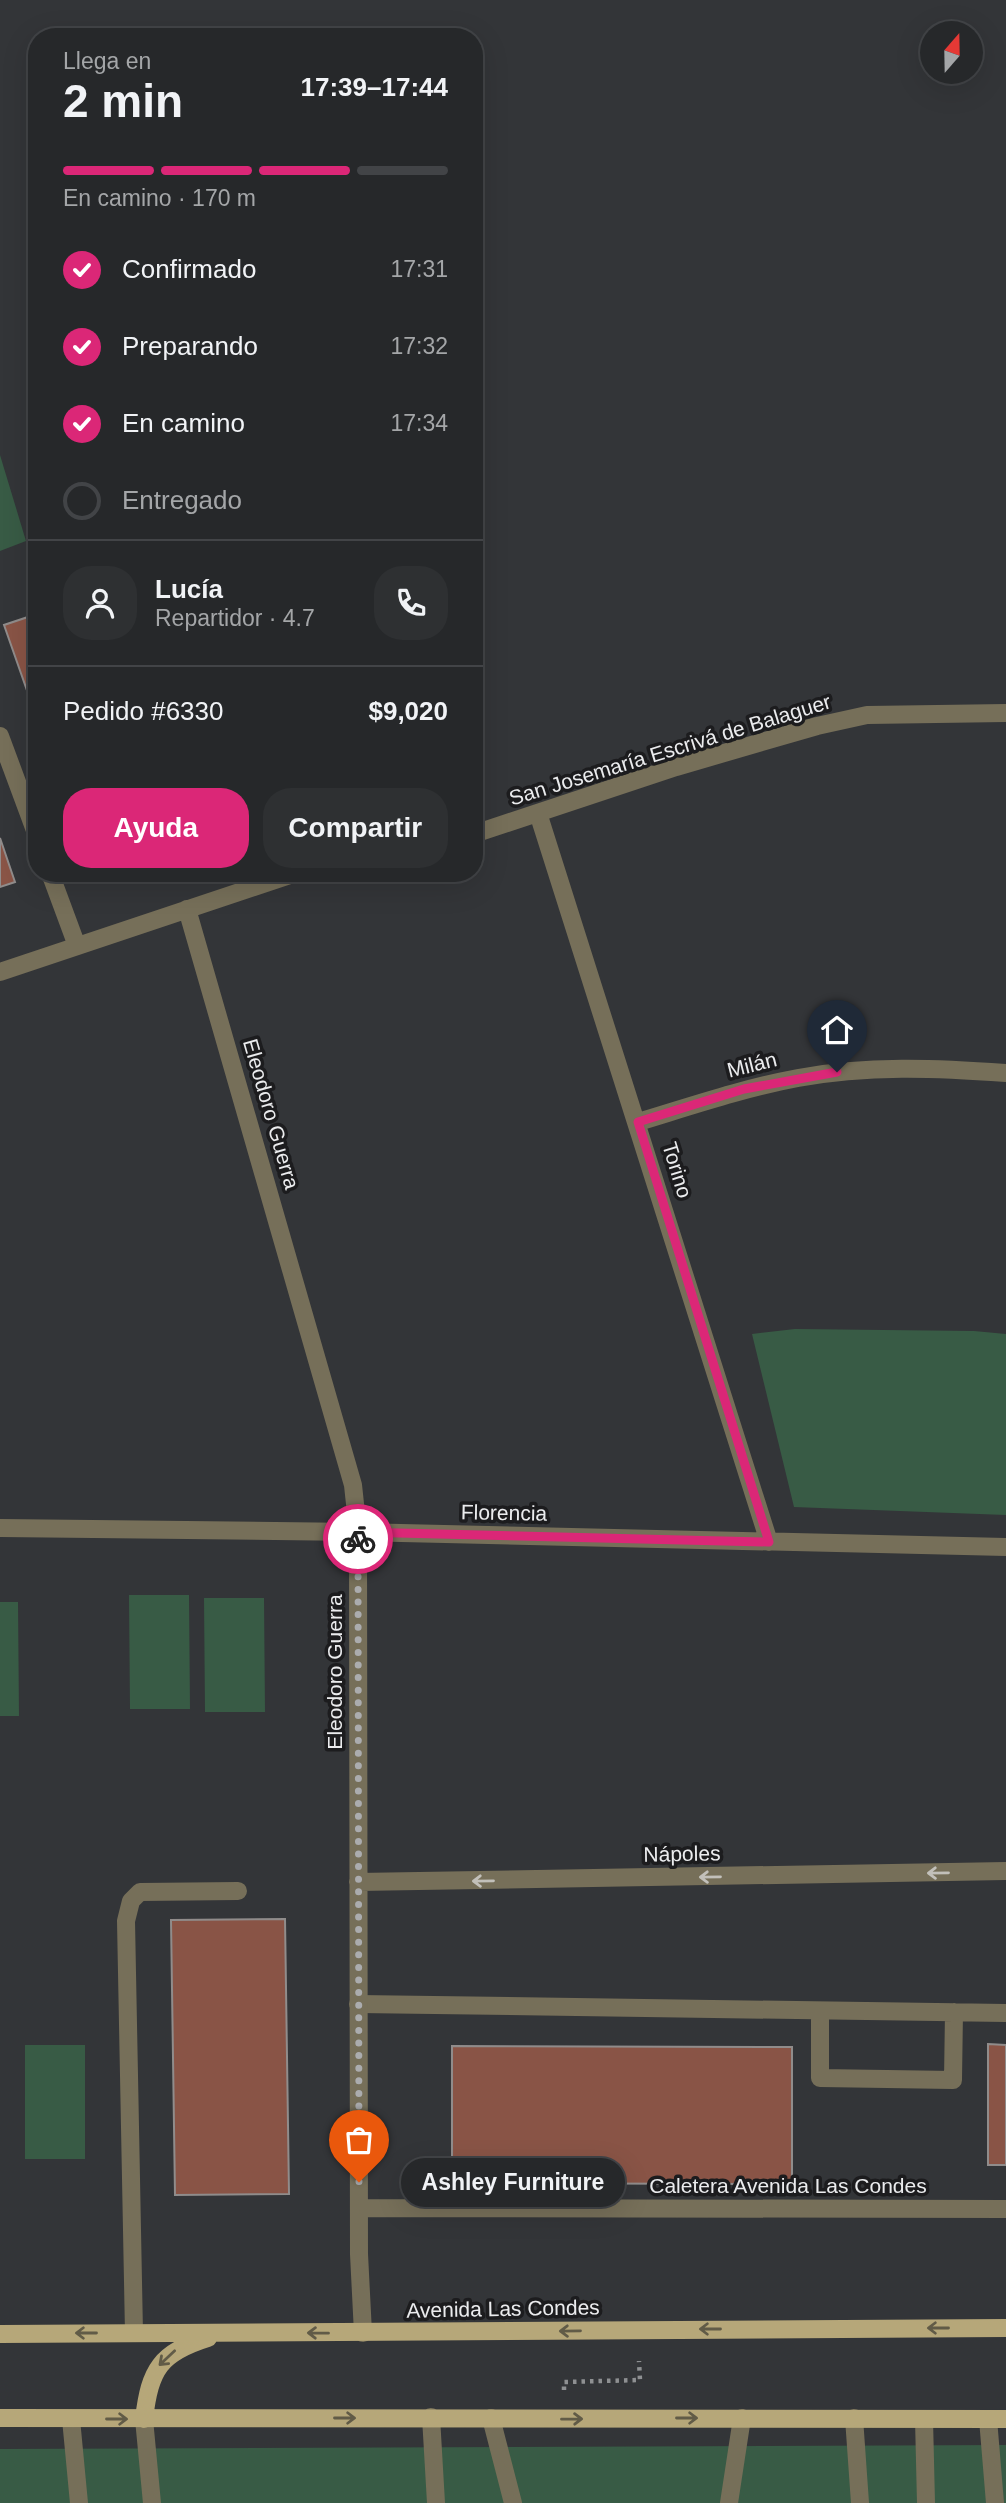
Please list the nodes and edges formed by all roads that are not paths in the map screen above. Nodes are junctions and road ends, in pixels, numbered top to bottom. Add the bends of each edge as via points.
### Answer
1 (1006, 713) edge
2 (0, 736) edge
3 (28, 812) edge
4 (538, 813) junction
5 (483, 831) edge
6 (53, 882) edge
7 (269, 882) edge
8 (187, 909) junction
9 (77, 946) junction
10 (0, 972) edge
11 (1006, 1073) edge
12 (638, 1122) junction
13 (0, 1528) edge
14 (358, 1532) junction
15 (769, 1542) junction
16 (1006, 1547) edge
17 (1006, 1871) edge
18 (358, 1882) junction
19 (238, 1891) dead end
20 (358, 2004) junction
21 (820, 2011) junction
22 (954, 2012) junction
23 (1006, 2013) edge
24 (359, 2207) junction
25 (1006, 2209) edge
26 (1006, 2328) edge
27 (228, 2332) junction
28 (134, 2333) junction
29 (363, 2333) junction
30 (0, 2334) edge
31 (431, 2417) junction
32 (0, 2418) edge
33 (491, 2418) junction
34 (742, 2418) junction
35 (854, 2418) junction
36 (71, 2419) junction
37 (144, 2419) junction
38 (924, 2419) junction
39 (997, 2419) edge
40 (79, 2503) edge
41 (152, 2503) edge
42 (436, 2503) edge
43 (513, 2503) edge
44 (729, 2503) edge
45 (860, 2503) edge
46 (926, 2503) edge
47 (995, 2503) edge

1 - 4 street, San Josemaría Escrivá de Balaguer via 867,715 689,763
2 - 3 street
4 - 5 street, San Josemaría Escrivá de Balaguer
4 - 12 street, Torino
6 - 9 street
7 - 8 street
8 - 9 street
8 - 14 street, Eleodoro Guerra via 348,1458
9 - 10 street
11 - 12 street, Milán via 906,1069 799,1077
12 - 15 street, Torino
13 - 14 street, Florencia
14 - 15 street, Florencia
14 - 18 street, Eleodoro Guerra
15 - 16 street, Florencia
17 -> 18 street, Nápoles
18 - 20 street, Eleodoro Guerra
19 - 28 street via 140,1892 131,1901 126,1921
20 - 21 street
20 - 24 street, Eleodoro Guerra
21 - 22 street
21 - 22 street via 820,2078 940,2080 953,2080
22 - 23 street
24 - 25 street, Caletera Avenida Las Condes
24 - 29 street, Eleodoro Guerra
26 -> 29 main road, Avenida Las Condes
27 - 28 main road, Avenida Las Condes
29 -> 27 main road, Avenida Las Condes
27 -> 37 main road via 167,2355 153,2374
28 -> 30 main road, Avenida Las Condes
31 - 33 main road
37 -> 31 main road
31 - 42 street
32 - 36 main road
33 -> 34 main road
33 - 43 street
34 - 35 main road
34 - 44 street
35 - 38 main road
35 - 45 street
36 -> 37 main road
36 - 40 street
37 - 41 street
38 - 39 main road
38 - 46 street
39 - 47 street

